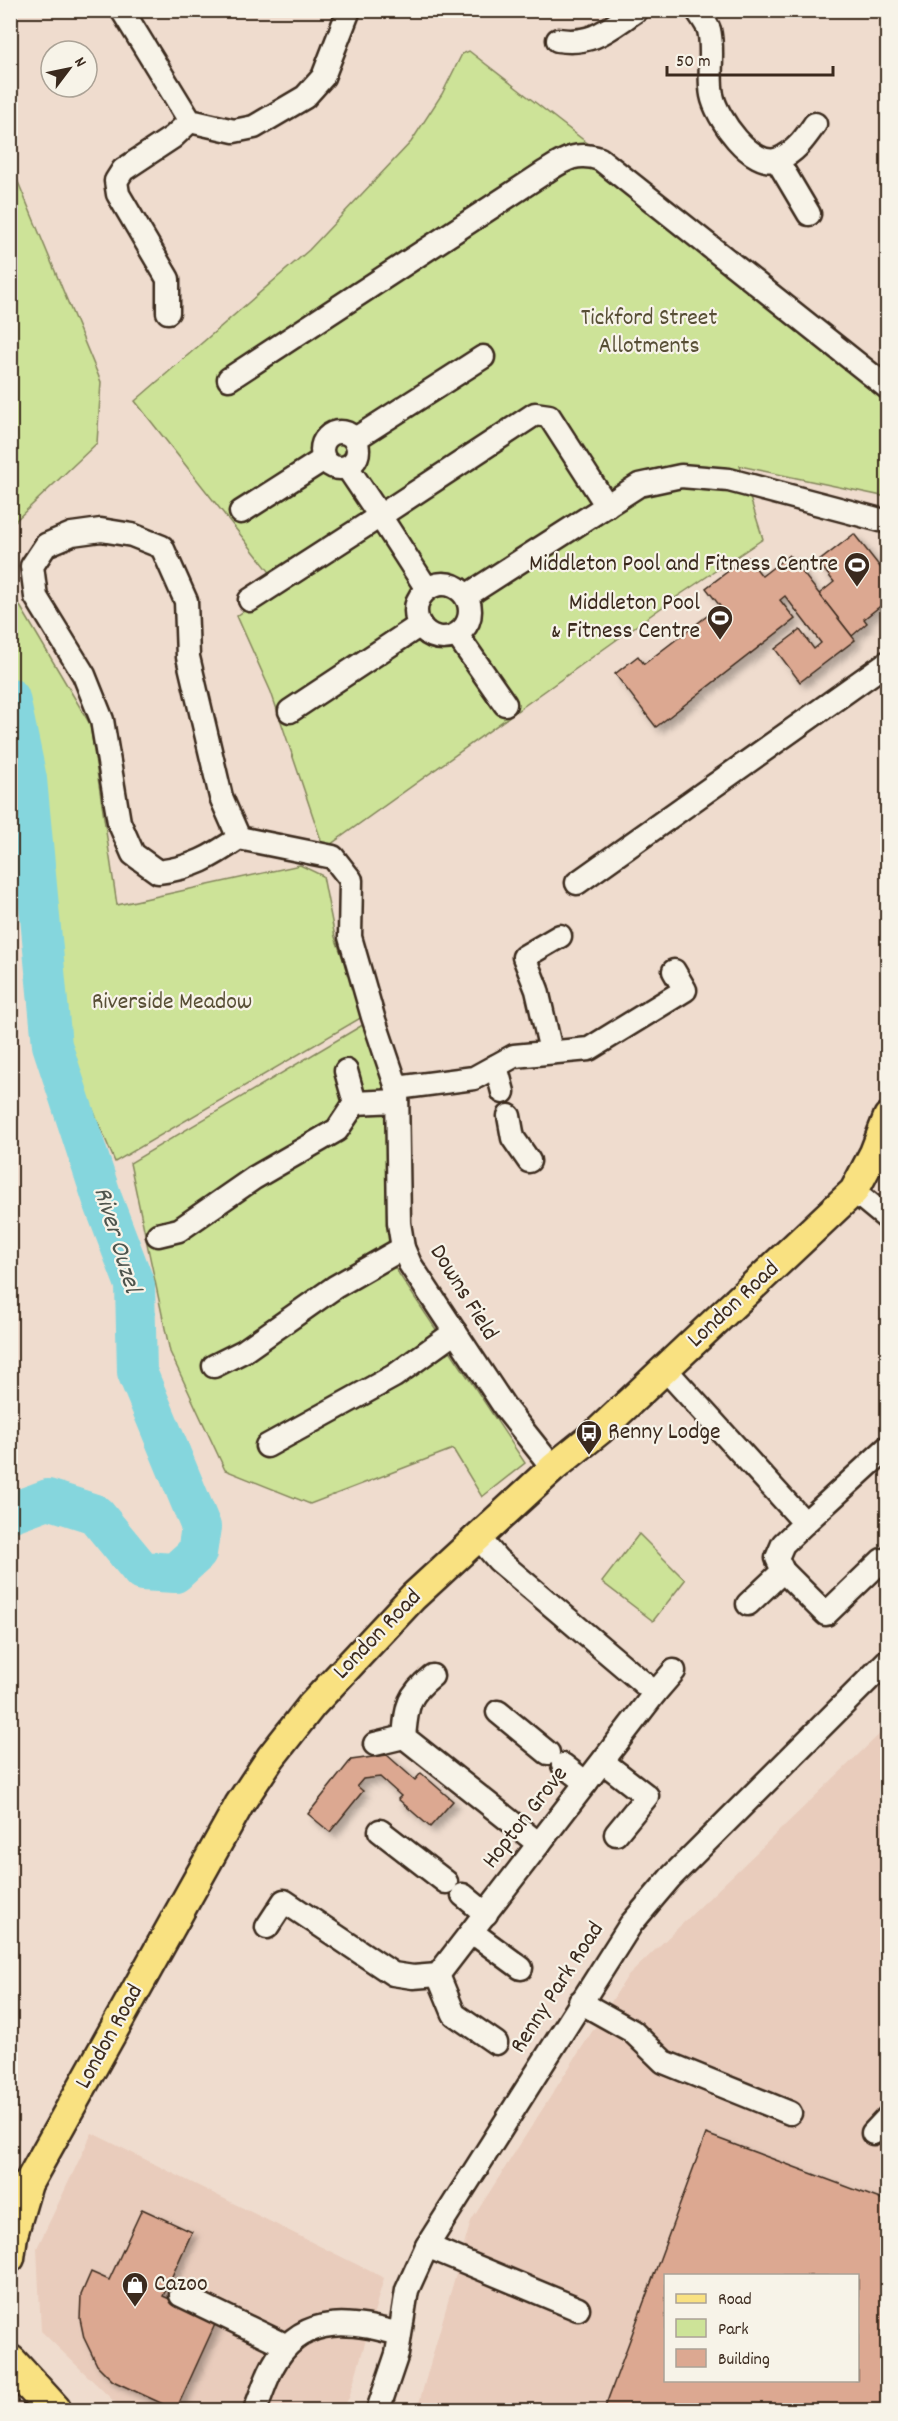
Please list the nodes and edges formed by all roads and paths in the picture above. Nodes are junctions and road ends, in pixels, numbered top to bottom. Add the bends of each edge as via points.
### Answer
1 (122, 10) edge
2 (349, 10) edge
3 (637, 10) edge
4 (697, 10) edge
5 (558, 40) dead end
6 (190, 121) junction
7 (815, 124) dead end
8 (777, 160) junction
9 (809, 214) dead end
10 (168, 312) dead end
11 (483, 357) dead end
12 (229, 379) dead end
13 (888, 388) edge
14 (355, 439) junction
15 (324, 459) junction
16 (347, 467) junction
17 (607, 507) junction
18 (241, 512) dead end
19 (380, 516) junction
20 (888, 522) edge
21 (427, 589) junction
22 (466, 596) junction
23 (250, 600) dead end
24 (420, 625) junction
25 (457, 635) junction
26 (888, 662) edge
27 (505, 705) dead end
28 (290, 711) dead end
29 (239, 838) junction
30 (577, 883) dead end
31 (560, 936) dead end
32 (674, 971) dead end
33 (551, 1051) junction
34 (496, 1066) junction
35 (346, 1071) dead end
36 (503, 1092) dead end
37 (397, 1094) junction
38 (355, 1103) junction
39 (509, 1116) dead end
40 (888, 1117) edge
41 (529, 1161) dead end
42 (854, 1191) junction
43 (888, 1219) edge
44 (158, 1235) dead end
45 (403, 1248) junction
46 (455, 1332) junction
47 (214, 1366) dead end
48 (665, 1369) junction
49 (267, 1446) dead end
50 (888, 1448) edge
51 (554, 1468) junction
52 (805, 1523) junction
53 (478, 1537) junction
54 (882, 1560) dead end
55 (783, 1570) junction
56 (748, 1604) dead end
57 (888, 1660) edge
58 (674, 1671) dead end
59 (432, 1676) dead end
60 (656, 1693) junction
61 (498, 1712) dead end
62 (404, 1737) junction
63 (375, 1744) dead end
64 (603, 1762) junction
65 (586, 1783) junction
66 (380, 1831) dead end
67 (616, 1834) dead end
68 (539, 1844) junction
69 (486, 1914) junction
70 (267, 1927) dead end
71 (472, 1932) junction
72 (521, 1968) dead end
73 (438, 1975) junction
74 (580, 2002) junction
75 (496, 2043) dead end
76 (790, 2113) dead end
77 (29, 2181) junction
78 (10, 2204) edge
79 (427, 2246) junction
80 (10, 2258) edge
81 (181, 2295) dead end
82 (578, 2309) dead end
83 (399, 2334) junction
84 (287, 2346) junction
85 (10, 2362) edge
86 (54, 2410) edge
87 (255, 2410) edge
88 (378, 2410) edge

1 - 6 street
2 - 6 street via 323,78 305,97 254,127 234,131
3 - 5 street via 595,37 578,43
4 - 8 street via 709,30 712,96 730,130 745,149 763,159
6 - 10 street via 123,170 116,181 118,194 168,279
7 - 8 street via 796,149
8 - 9 street
11 - 14 street
12 - 13 street via 570,156 586,155 600,159
14 - 15 street via 340,432 330,435 322,449
14 - 16 street via 357,455
15 - 16 street via 337,468
15 - 18 street
16 - 19 street
17 - 19 street via 549,416 535,414
17 - 20 street via 639,485 681,476 729,480
17 - 22 street
19 - 21 street
19 - 23 street
21 - 22 street via 448,584
21 - 24 street via 417,602
22 - 25 street via 471,613
24 - 25 street via 432,636
24 - 28 street
25 - 27 street
26 - 30 street
29 - 29 street via 184,869 158,872 133,854 119,822 102,720 84,675 36,597 33,566 46,545 72,534 101,530 132,534 162,547 186,601 188,657 221,797
29 - 37 street, Downs Field via 333,856 351,879 350,937
31 - 33 street via 524,957 537,990
32 - 33 street via 685,990 589,1049
33 - 34 street via 514,1056
34 - 36 street
34 - 37 street via 474,1078
35 - 38 street
37 - 38 street
37 - 45 street, Downs Field via 399,1223
38 - 44 street via 337,1130 254,1178 179,1230
39 - 41 street via 513,1138
40 - 42 main road, London Road
42 - 43 street
42 - 48 main road, London Road
45 - 46 street, Downs Field
45 - 47 street via 335,1287 244,1351
46 - 49 street via 394,1376
46 - 51 street, Downs Field via 506,1409
48 - 51 main road, London Road
48 - 52 street
50 - 52 street
51 - 53 main road, London Road
52 - 55 street via 783,1544 777,1558
53 - 60 street via 506,1566
53 - 77 main road, London Road via 374,1636 272,1757 209,1857
54 - 55 street via 826,1614
55 - 56 street
57 - 74 street, Renny Park Road via 664,1884 638,1914
58 - 60 street, Hopton Grove
59 - 62 street via 415,1690 407,1705
60 - 64 street, Hopton Grove
61 - 65 street
62 - 63 street
62 - 68 street
64 - 65 street, Hopton Grove
64 - 67 street via 647,1797
65 - 68 street, Hopton Grove
66 - 69 street
68 - 69 street, Hopton Grove
69 - 71 street, Hopton Grove
70 - 73 street via 284,1901 393,1974
71 - 72 street
71 - 73 street, Hopton Grove
73 - 75 street via 454,2014
74 - 76 street via 632,2031 664,2062
74 - 79 street, Renny Park Road
77 - 78 main road, London Road
77 - 80 main road, London Road
79 - 82 street
79 - 83 street, Renny Park Road via 407,2290
81 - 84 street
83 - 84 street via 356,2323 337,2324 311,2331
83 - 88 street, Renny Park Road via 390,2378
84 - 87 street via 272,2366
85 - 86 highway

